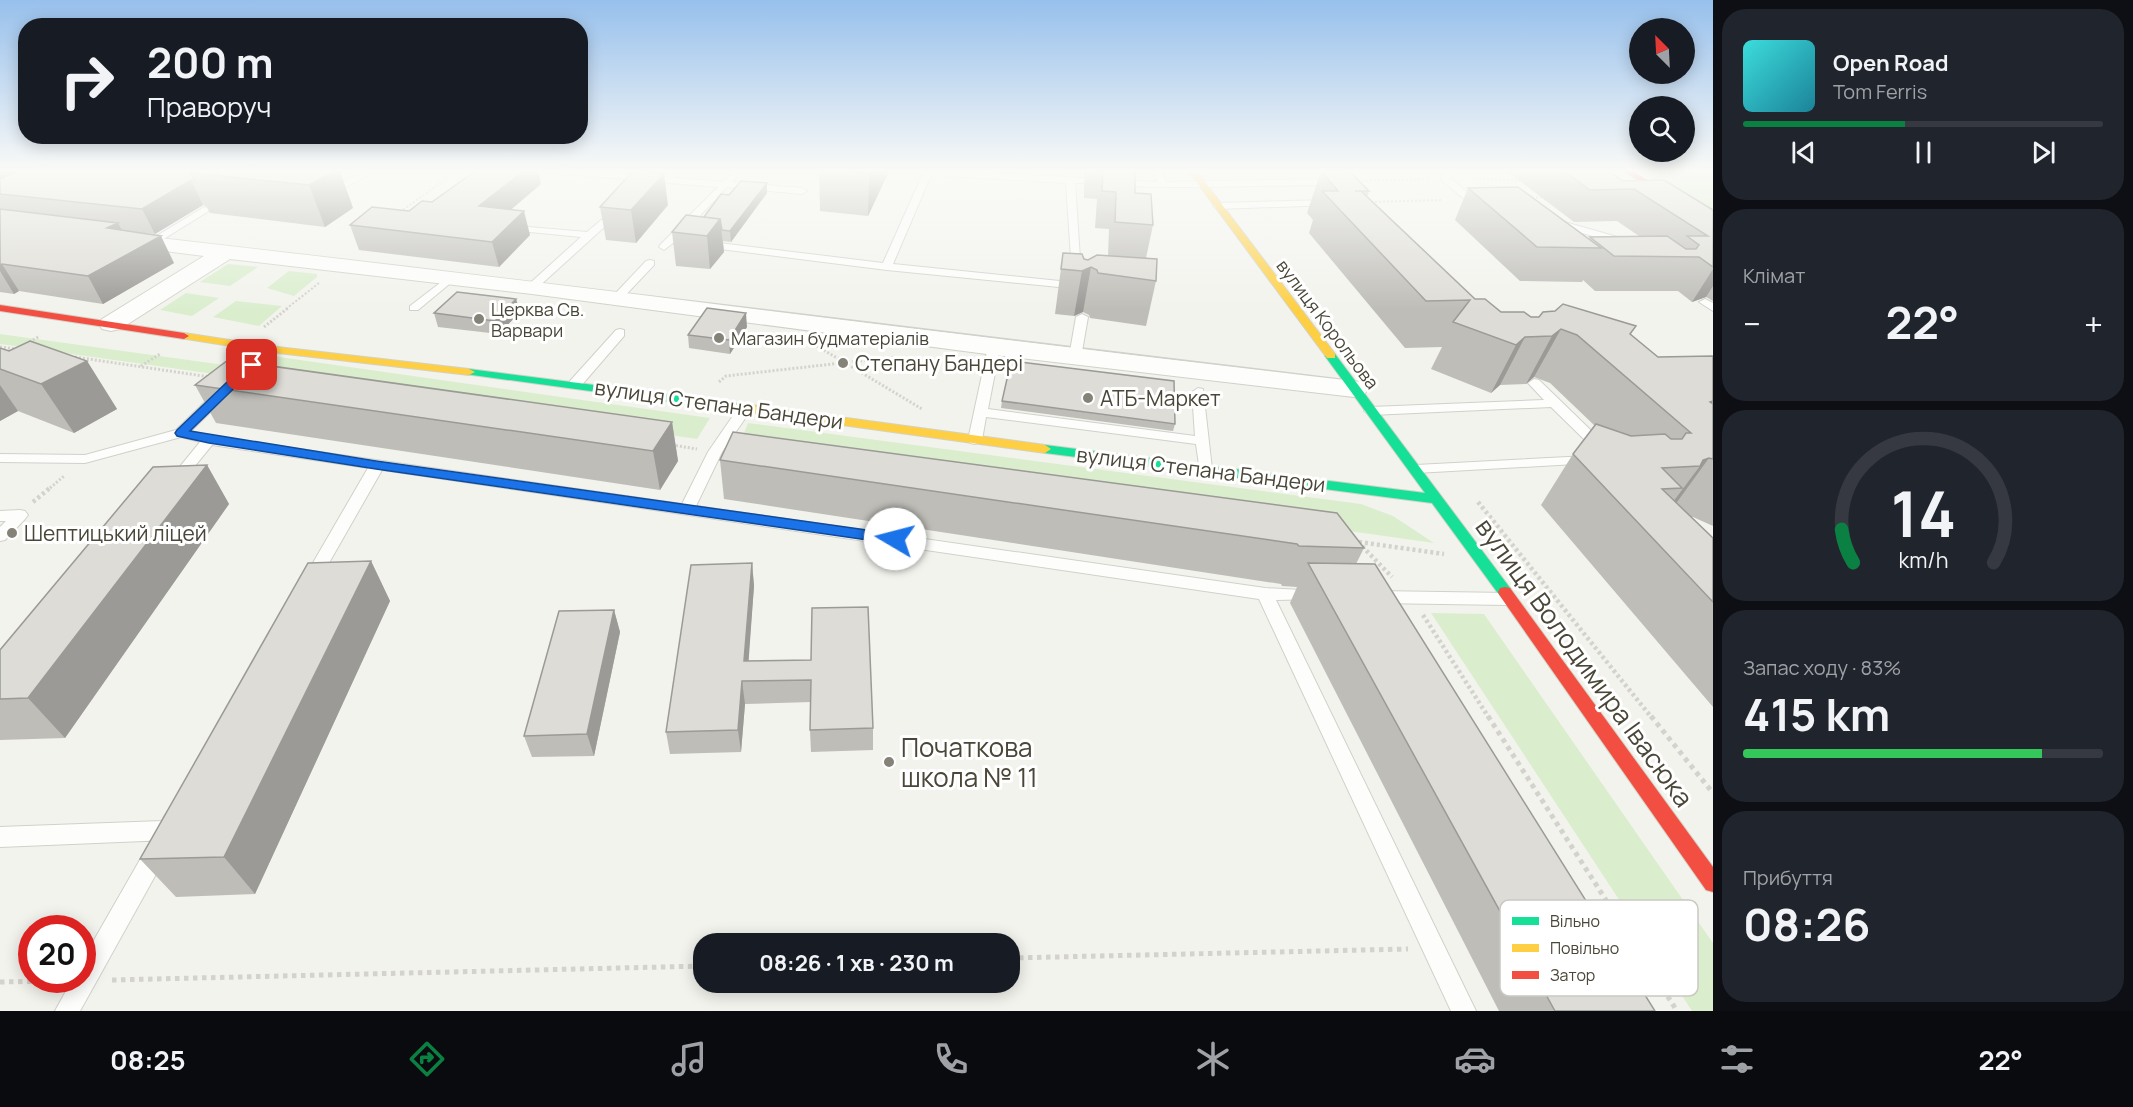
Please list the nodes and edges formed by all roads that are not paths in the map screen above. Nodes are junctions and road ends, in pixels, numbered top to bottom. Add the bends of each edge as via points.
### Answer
1 (196, 216) edge
2 (610, 216) edge
3 (694, 216) edge
4 (908, 216) edge
5 (1073, 216) edge
6 (1226, 216) edge
7 (1699, 216) edge
8 (1538, 218) edge
9 (498, 225) edge
10 (1713, 225) edge
11 (587, 235) junction
12 (104, 238) edge
13 (150, 243) junction
14 (224, 253) junction
15 (1635, 253) edge
16 (650, 263) dead end
17 (887, 267) junction
18 (449, 279) junction
19 (1078, 286) junction
20 (532, 287) junction
21 (1081, 298) edge
22 (616, 299) junction
23 (414, 308) dead end
24 (0, 309) edge
25 (1082, 317) dead end
26 (111, 324) junction
27 (620, 333) dead end
28 (994, 347) junction
29 (269, 349) junction
30 (1075, 357) junction
31 (1534, 383) dead end
32 (575, 384) junction
33 (1354, 389) junction
34 (1198, 392) dead end
35 (1556, 403) junction
36 (746, 407) junction
37 (1371, 411) junction
38 (980, 412) junction
39 (181, 433) junction
40 (209, 440) junction
41 (975, 440) junction
42 (1202, 441) junction
43 (0, 458) edge
44 (376, 465) junction
45 (1205, 469) junction
46 (1416, 469) junction
47 (164, 495) edge
48 (1438, 499) junction
49 (687, 508) junction
50 (0, 516) edge
51 (0, 536) edge
52 (1265, 594) junction
53 (1333, 596) edge
54 (301, 597) edge
55 (1356, 597) edge
56 (1510, 599) junction
57 (180, 809) edge
58 (168, 830) junction
59 (0, 837) edge
60 (1713, 883) edge
61 (67, 1011) edge
62 (1464, 1011) edge

1 - 13 lane
2 - 11 lane
3 - 17 lane via 668,244
4 - 17 lane
5 - 19 lane
6 - 33 street, вулиця Корольова
7 - 10 street
8 - 15 lane via 1617,240
9 - 11 lane
11 - 20 lane
12 - 13 street
13 - 14 street
14 - 18 street
14 - 26 street
16 - 22 lane
17 - 19 lane
18 - 20 street
18 - 23 lane
19 - 21 lane
20 - 22 street
22 - 28 street
24 - 26 street, вулиця Степана Бандери
25 - 30 lane
26 - 29 street, вулиця Степана Бандери
27 - 32 lane
28 - 30 street
28 - 38 lane
29 - 32 street, вулиця Степана Бандери
29 - 39 lane
30 - 33 street
31 - 35 lane
32 - 36 street, вулиця Степана Бандери
33 - 37 street, вулиця Корольова
34 - 42 lane
35 - 37 lane
35 - 46 lane via 1612,459
36 - 41 street, вулиця Степана Бандери
36 - 49 lane via 715,452
37 - 46 street, вулиця Корольова
38 - 41 lane
38 - 42 lane
39 - 40 lane
39 - 43 lane via 85,459
40 - 44 lane
40 - 47 lane
41 - 45 street, вулиця Степана Бандери
42 - 45 lane
44 - 49 lane
44 - 54 lane
45 - 48 street, вулиця Степана Бандери
46 - 48 street, вулиця Корольова
48 - 56 street, вулиця Володимира Івасюка
49 - 52 lane
50 - 51 lane via 20,515
52 - 53 lane
52 - 62 lane
55 - 56 lane
56 - 60 street, вулиця Володимира Івасюка
57 - 58 lane
58 - 59 lane
58 - 61 lane

